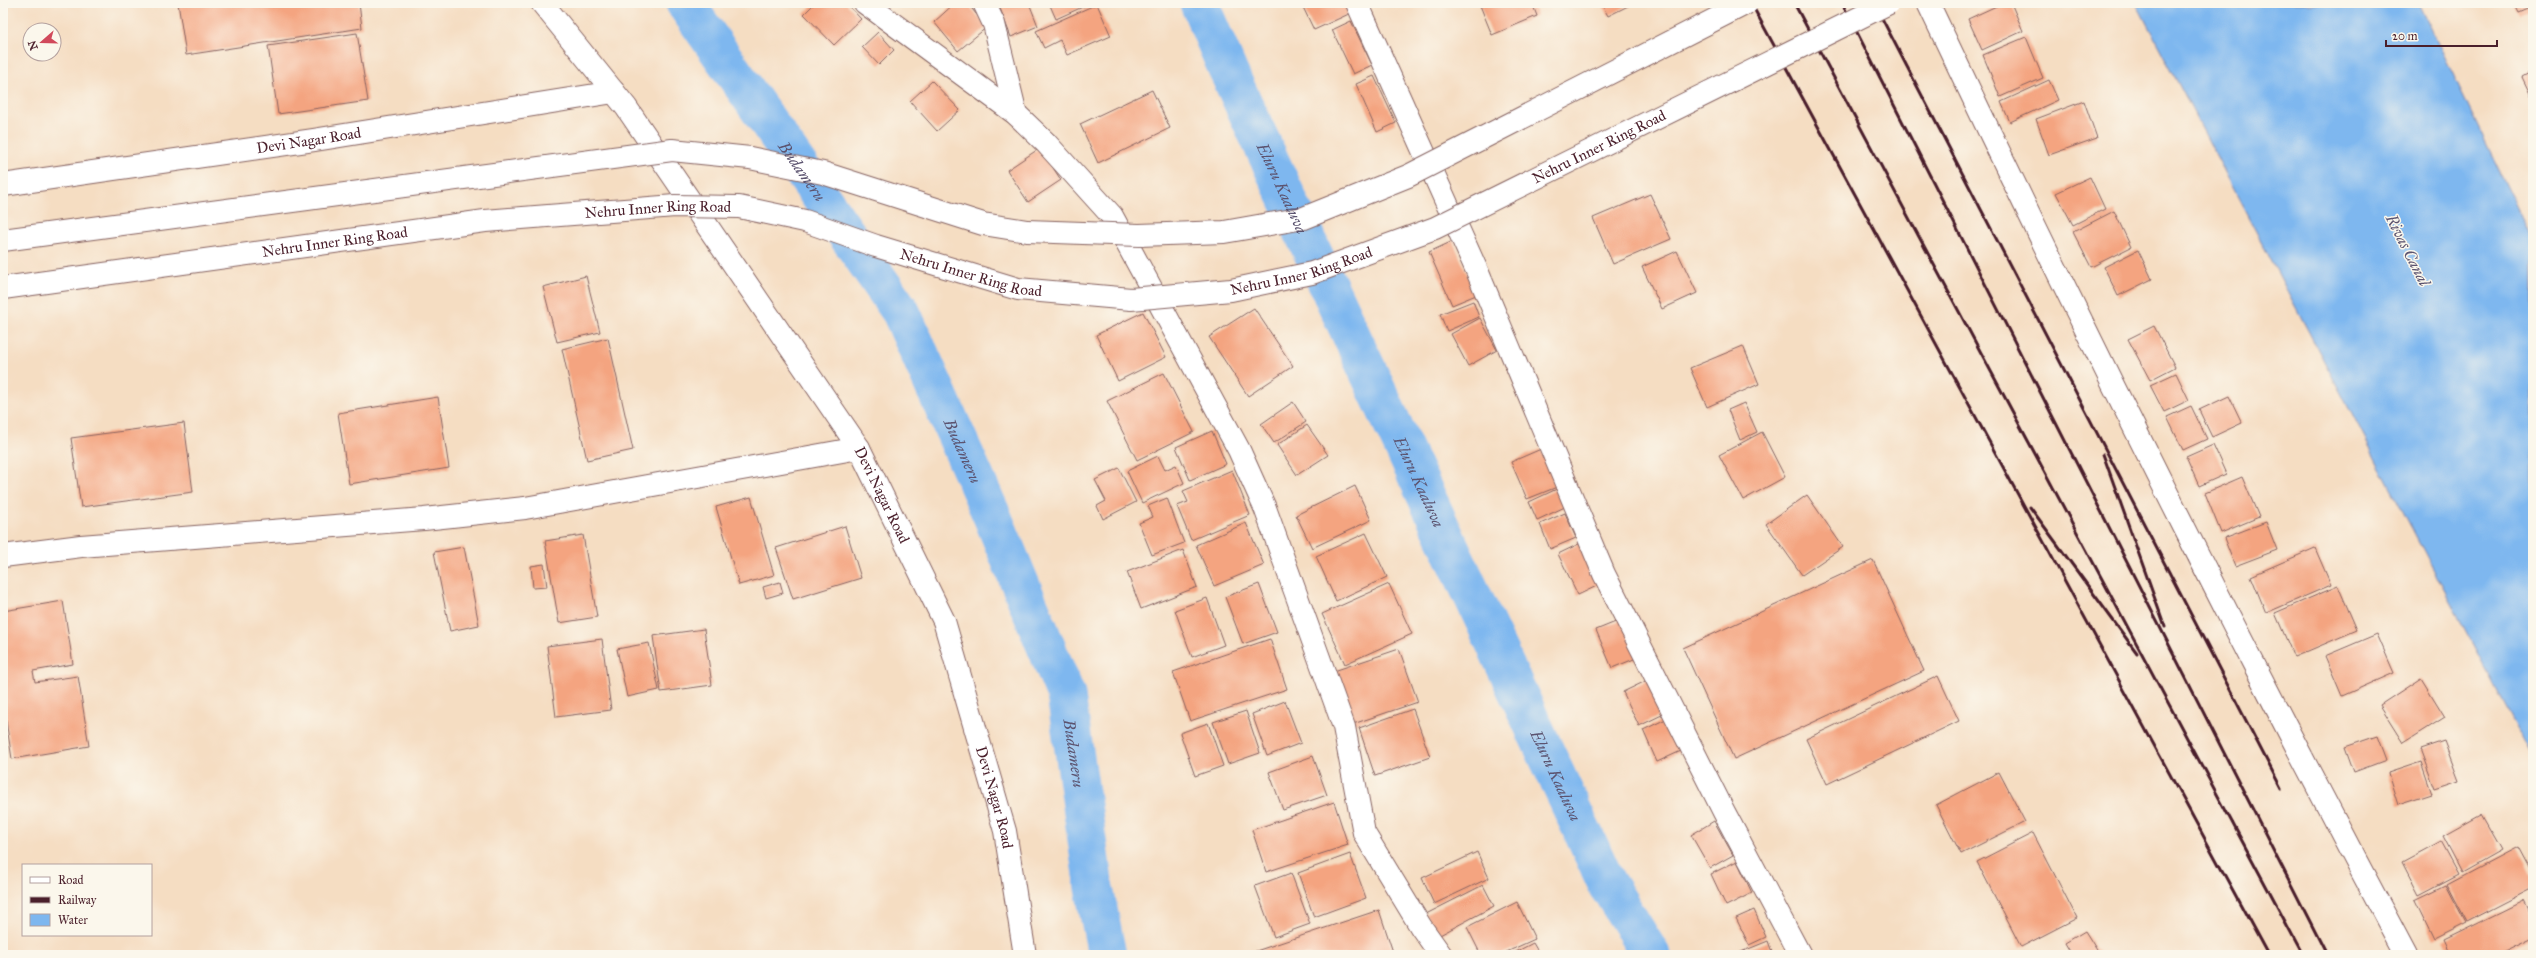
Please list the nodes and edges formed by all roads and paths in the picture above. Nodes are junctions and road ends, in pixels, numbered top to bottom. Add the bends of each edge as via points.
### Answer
1 (542, 3) edge
2 (865, 3) edge
3 (984, 3) edge
4 (1357, 3) edge
5 (1747, 3) edge
6 (1889, 3) edge
7 (1928, 3) edge
8 (614, 92) junction
9 (1016, 114) junction
10 (3, 185) edge
11 (3, 240) edge
12 (3, 288) edge
13 (859, 448) junction
14 (3, 556) edge
15 (1025, 955) edge
16 (1441, 955) edge
17 (1800, 955) edge
18 (2406, 955) edge

1 - 8 street, Devi Nagar Road
2 - 9 street
3 - 9 street via 994,24
4 - 17 street via 1478,273 1604,574 1724,812
5 - 11 street, bridge via 1408,176 1304,218 1224,232 1139,235 1020,230 983,224 823,173 750,158 672,150
6 - 12 street, Nehru Inner Ring Road, bridge via 1435,228 1312,273 1231,290 1131,299 1018,289 876,246 805,221 739,207 675,206 485,221
7 - 18 street via 2044,249
8 - 10 street, Devi Nagar Road via 306,142
8 - 13 street, Devi Nagar Road
9 - 16 street via 1112,216 1239,450 1265,508 1344,727 1364,833
13 - 14 street via 525,508 424,519 81,546
13 - 15 street, Devi Nagar Road via 944,621 974,715 1005,832

